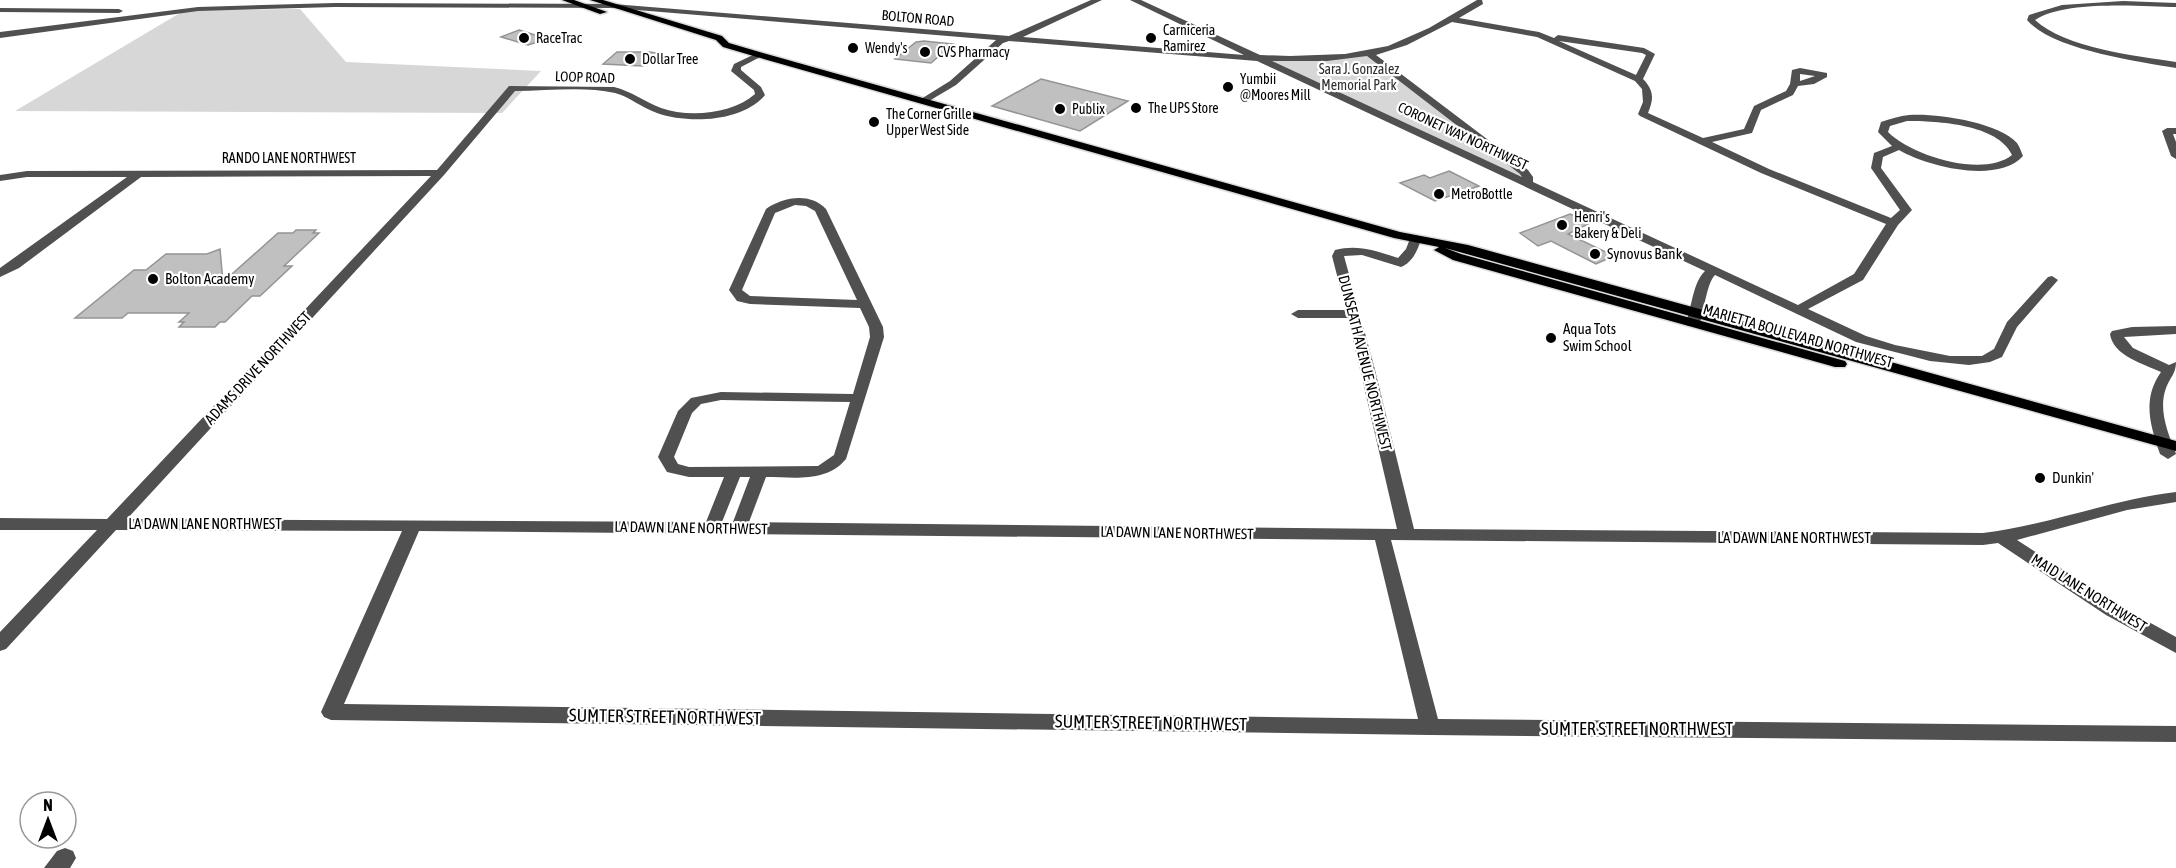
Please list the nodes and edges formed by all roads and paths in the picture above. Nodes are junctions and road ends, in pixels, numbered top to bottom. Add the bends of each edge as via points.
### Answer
1 (527, 0) edge
2 (566, 0) edge
3 (594, 0) edge
4 (638, 0) edge
5 (1098, 0) edge
6 (1134, 0) edge
7 (1480, 2) dead end
8 (2176, 5) edge
9 (508, 6) junction
10 (586, 6) junction
11 (613, 6) junction
12 (0, 10) edge
13 (694, 13) junction
14 (138, 16) junction
15 (1453, 17) junction
16 (673, 24) junction
17 (1539, 35) junction
18 (0, 36) edge
19 (1010, 39) junction
20 (726, 45) junction
21 (1368, 53) junction
22 (760, 55) junction
23 (1260, 58) junction
24 (2176, 65) edge
25 (1638, 79) junction
26 (1796, 84) dead end
27 (510, 91) joint
28 (924, 101) junction
29 (2176, 131) edge
30 (1700, 142) junction
31 (1898, 147) junction
32 (2176, 156) edge
33 (440, 173) junction
34 (138, 174) junction
35 (0, 178) edge
36 (1528, 183) junction
37 (1893, 223) junction
38 (1415, 239) junction
39 (1713, 270) junction
40 (0, 273) edge
41 (2052, 280) dead end
42 (865, 304) junction
43 (1799, 309) junction
44 (1298, 314) dead end
45 (1354, 314) junction
46 (1695, 318) junction
47 (2176, 330) edge
48 (2173, 368) edge
49 (858, 398) junction
50 (2171, 449) edge
51 (734, 472) junction
52 (760, 472) junction
53 (2176, 497) edge
54 (113, 524) junction
55 (0, 525) edge
56 (412, 525) junction
57 (712, 528) junction
58 (739, 528) junction
59 (1382, 536) junction
60 (1407, 536) junction
61 (2002, 538) junction
62 (0, 644) edge
63 (2176, 646) edge
64 (1430, 727) junction
65 (2176, 734) edge

1 - 9 street
2 - 10 main road
3 - 11 main road
4 - 11 street
5 - 19 street
6 - 23 street, CORONET WAY NORTHWEST
7 - 15 street
8 - 24 street via 2086,6 2042,13 2031,20 2038,28 2066,40
9 - 10 street, BOLTON ROAD
9 - 14 street, BOLTON ROAD via 335,4
10 - 11 street, BOLTON ROAD
10 - 20 main road via 706,43
11 - 13 street, BOLTON ROAD
11 - 16 main road
12 - 14 street via 136,11
13 - 16 street via 676,18
13 - 19 street, BOLTON ROAD
14 - 18 street, BOLTON ROAD
15 - 17 street
15 - 21 street via 1393,48
16 - 20 main road via 719,38
17 - 25 street
17 - 25 street via 1651,54
19 - 23 street, BOLTON ROAD
19 - 28 street via 960,86 945,96
20 - 22 main road, MARIETTA BOULEVARD NORTHWEST
21 - 23 street
21 - 36 street via 1524,172
22 - 27 street, LOOP ROAD via 737,66 736,71 760,95 747,106 723,113 663,112 630,95 604,89
22 - 28 main road, MARIETTA BOULEVARD NORTHWEST
23 - 36 street, CORONET WAY NORTHWEST
25 - 30 street via 1647,88 1648,102 1643,114
26 - 30 street via 1790,93 1757,108 1748,131
27 - 33 street, ADAMS DRIVE NORTHWEST
28 - 38 main road, MARIETTA BOULEVARD NORTHWEST
29 - 32 street via 2167,131
30 - 37 street
31 - 31 street via 1885,137 1885,124 1898,119 1930,118 1993,133 2015,147 2018,156 2004,165 1971,166 1931,159
31 - 37 street via 1878,155 1876,168 1906,210
33 - 34 street, RANDO LANE NORTHWEST
33 - 54 street, ADAMS DRIVE NORTHWEST
34 - 35 street, RANDO LANE NORTHWEST via 27,174
34 - 40 street
36 - 39 street, CORONET WAY NORTHWEST
37 - 43 street via 1859,278
38 - 45 street, DUNSEATH AVENUE NORTHWEST via 1401,263 1354,250 1339,253
38 - 46 main road, MARIETTA BOULEVARD NORTHWEST via 1464,248
39 - 43 street, CORONET WAY NORTHWEST
39 - 46 street via 1703,280
41 - 43 street, CORONET WAY NORTHWEST via 2010,327 1999,352 1988,359 1963,362 1896,350 1861,339
42 - 42 street via 820,209 814,203 776,206 735,290 738,294 756,300
42 - 49 street via 877,337
44 - 45 street
45 - 60 street, DUNSEATH AVENUE NORTHWEST
46 - 50 main road, MARIETTA BOULEVARD NORTHWEST via 2008,412
47 - 48 street via 2117,334 2128,351
48 - 50 street via 2156,390 2155,400 2155,413
49 - 51 street via 721,396 696,401 685,411 666,457 672,468 689,472
49 - 52 street via 841,456 834,465 823,471
51 - 52 street
51 - 57 street
52 - 58 street
53 - 61 street, LA DAWN LANE NORTHWEST via 2082,516
54 - 55 street, LA DAWN LANE NORTHWEST
54 - 56 street, LA DAWN LANE NORTHWEST
54 - 62 street, ADAMS DRIVE NORTHWEST
56 - 57 street, LA DAWN LANE NORTHWEST
56 - 64 street, SUMTER STREET NORTHWEST via 331,712
57 - 58 street, LA DAWN LANE NORTHWEST
58 - 59 street, LA DAWN LANE NORTHWEST
59 - 60 street, LA DAWN LANE NORTHWEST
59 - 64 street
60 - 61 street, LA DAWN LANE NORTHWEST
61 - 63 street, MAID LANE NORTHWEST via 2112,610
64 - 65 street, SUMTER STREET NORTHWEST

